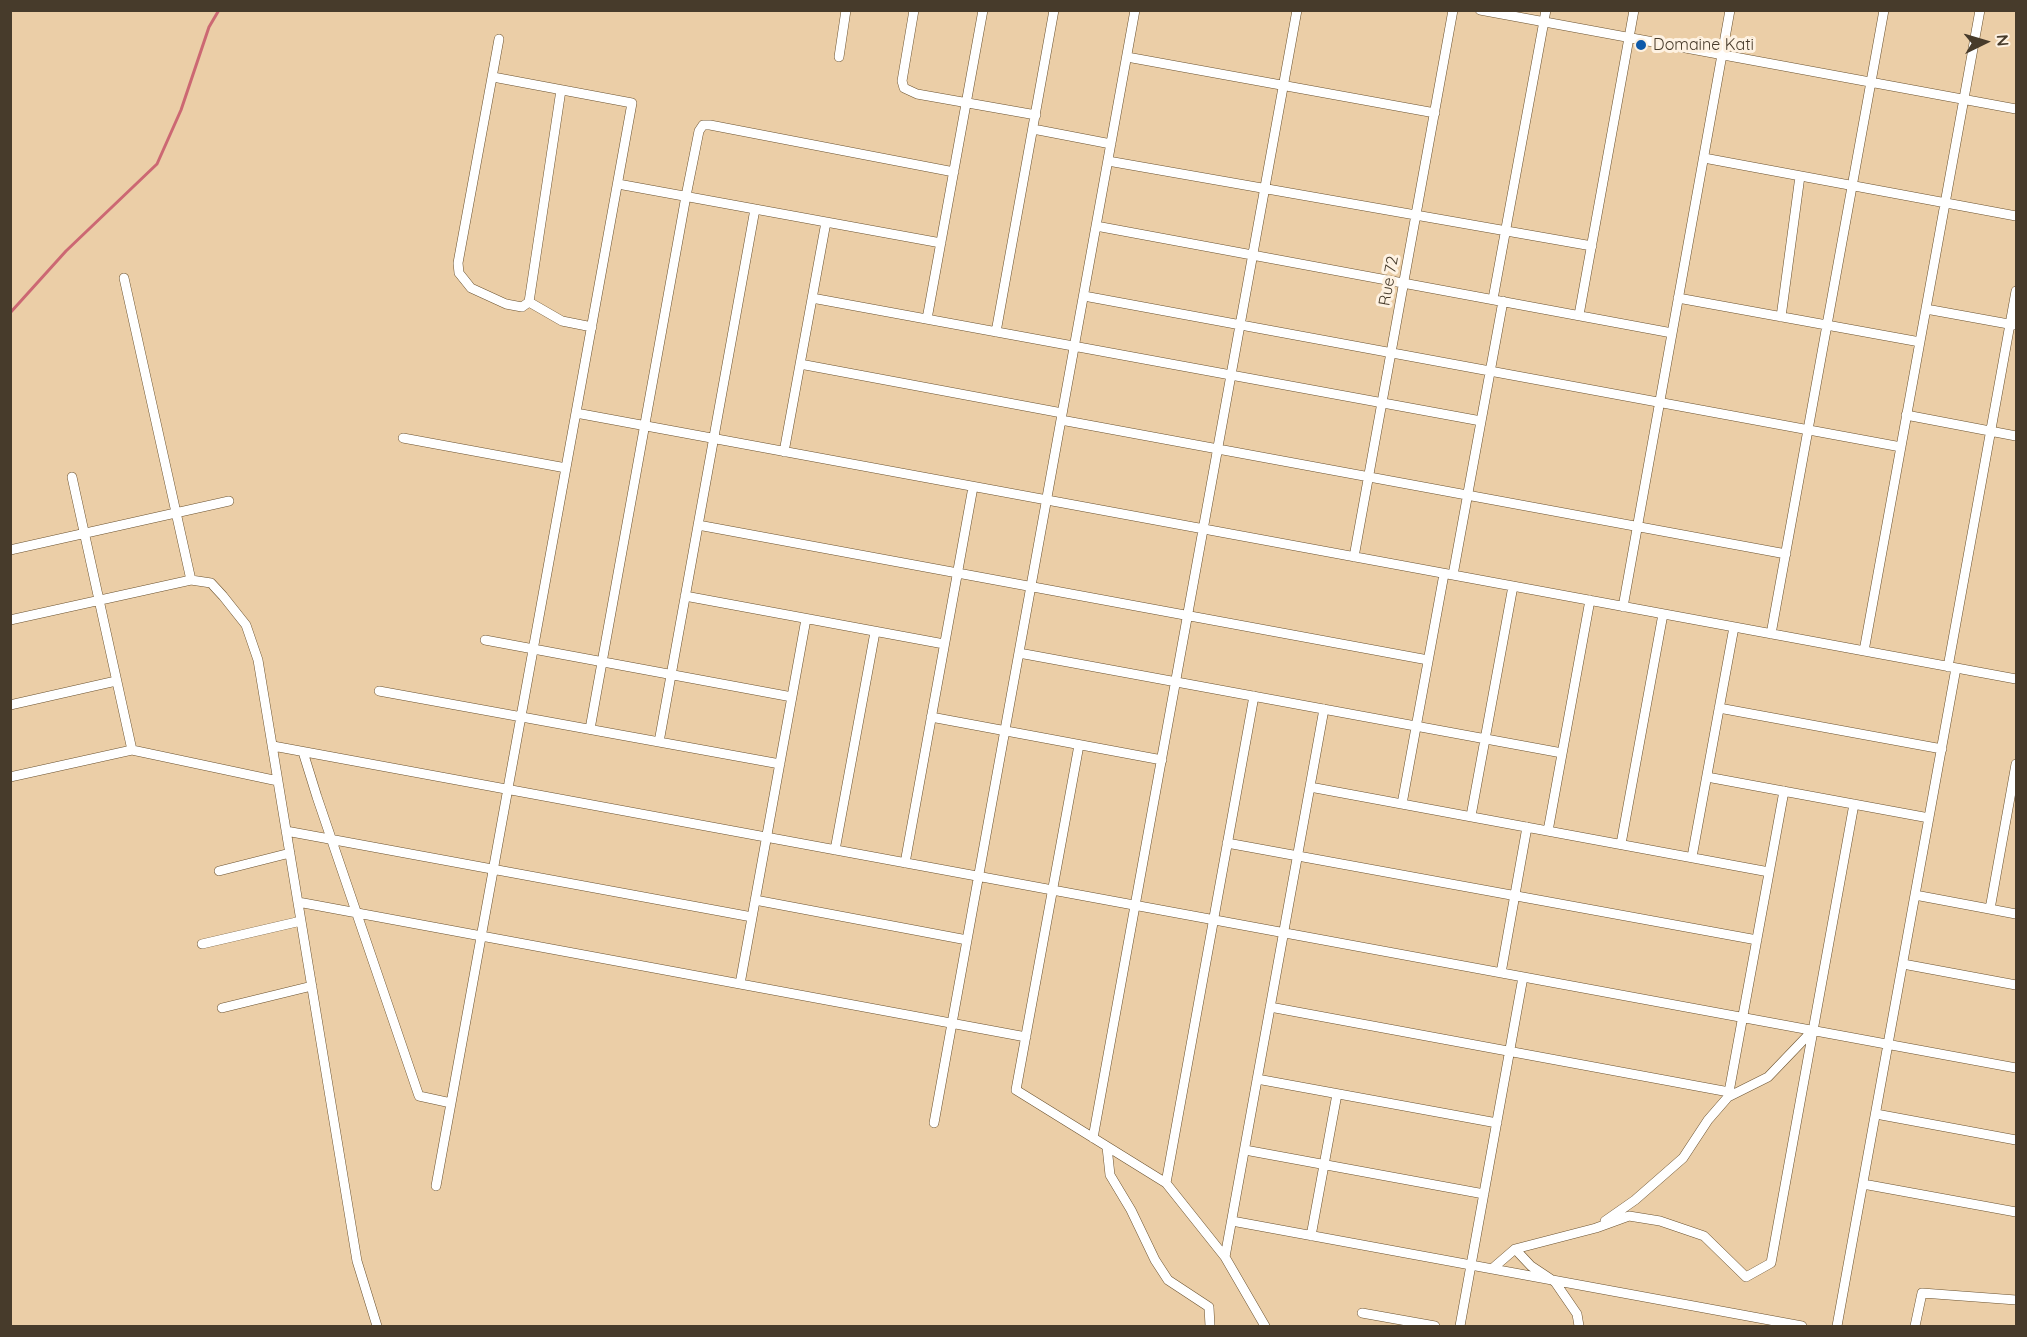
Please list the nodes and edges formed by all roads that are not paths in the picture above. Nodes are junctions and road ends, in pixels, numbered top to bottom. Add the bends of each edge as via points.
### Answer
1 (846, 10) edge
2 (914, 10) edge
3 (983, 10) edge
4 (1054, 10) edge
5 (1136, 10) edge
6 (1297, 10) edge
7 (1453, 10) edge
8 (1480, 10) edge
9 (1546, 10) edge
10 (1634, 10) edge
11 (1730, 10) edge
12 (1884, 10) edge
13 (1980, 10) edge
14 (1544, 22) junction
15 (1629, 38) junction
16 (500, 39) dead end
17 (1722, 55) junction
18 (839, 57) dead end
19 (1127, 57) junction
20 (493, 77) junction
21 (1871, 83) junction
22 (1284, 86) junction
23 (561, 90) junction
24 (1964, 99) junction
25 (967, 102) junction
26 (2016, 109) edge
27 (1435, 113) junction
28 (1035, 115) junction
29 (1033, 129) junction
30 (1111, 144) junction
31 (1704, 158) junction
32 (1108, 160) junction
33 (954, 172) junction
34 (1800, 176) junction
35 (618, 184) junction
36 (1852, 186) junction
37 (1265, 188) junction
38 (686, 196) junction
39 (1945, 203) junction
40 (755, 209) junction
41 (1416, 215) junction
42 (2016, 216) edge
43 (826, 222) junction
44 (1096, 226) junction
45 (1506, 231) junction
46 (941, 243) junction
47 (1592, 246) junction
48 (1253, 255) junction
49 (124, 278) dead end
50 (1404, 283) junction
51 (2016, 291) edge
52 (1084, 296) junction
53 (812, 298) junction
54 (1678, 298) junction
55 (1498, 300) junction
56 (529, 302) junction
57 (1926, 309) junction
58 (1579, 315) junction
59 (1781, 317) junction
60 (927, 319) junction
61 (1240, 325) junction
62 (1827, 325) junction
63 (2013, 325) edge
64 (592, 327) junction
65 (996, 332) junction
66 (1672, 333) junction
67 (1920, 342) junction
68 (1075, 346) junction
69 (1391, 353) junction
70 (800, 364) junction
71 (1490, 371) junction
72 (1231, 375) junction
73 (1660, 402) junction
74 (1382, 403) junction
75 (576, 413) junction
76 (1906, 415) junction
77 (1062, 417) junction
78 (1481, 422) junction
79 (645, 426) junction
80 (1808, 430) junction
81 (1991, 431) junction
82 (2016, 436) edge
83 (403, 438) dead end
84 (714, 439) junction
85 (1901, 447) junction
86 (1218, 449) junction
87 (784, 452) junction
88 (566, 468) junction
89 (72, 477) dead end
90 (1369, 477) junction
91 (973, 487) junction
92 (1468, 495) junction
93 (1047, 500) junction
94 (229, 501) dead end
95 (176, 513) junction
96 (698, 525) junction
97 (1637, 526) junction
98 (1203, 529) junction
99 (84, 534) junction
100 (10, 550) edge
101 (1786, 554) junction
102 (1354, 557) junction
103 (957, 573) junction
104 (1449, 574) junction
105 (191, 580) junction
106 (1512, 586) junction
107 (1031, 587) junction
108 (685, 597) junction
109 (1590, 600) junction
110 (99, 601) junction
111 (1623, 606) junction
112 (1663, 614) junction
113 (1188, 616) junction
114 (806, 619) junction
115 (10, 620) edge
116 (1734, 627) junction
117 (875, 632) junction
118 (1771, 634) junction
119 (485, 640) dead end
120 (944, 644) junction
121 (533, 649) junction
122 (1864, 651) junction
123 (1019, 653) junction
124 (1428, 660) junction
125 (602, 662) junction
126 (1952, 667) junction
127 (671, 674) junction
128 (2016, 679) edge
129 (116, 681) junction
130 (1176, 682) junction
131 (380, 691) dead end
132 (1254, 696) junction
133 (792, 697) junction
134 (10, 705) edge
135 (1719, 708) junction
136 (1324, 709) junction
137 (521, 717) junction
138 (931, 717) junction
139 (1416, 726) junction
140 (590, 729) junction
141 (1005, 731) junction
142 (1485, 739) junction
143 (659, 742) junction
144 (1079, 745) junction
145 (273, 746) junction
146 (1942, 749) junction
147 (132, 750) junction
148 (303, 752) junction
149 (1562, 753) junction
150 (1162, 760) junction
151 (2016, 764) edge
152 (780, 765) junction
153 (10, 777) edge
154 (1707, 777) junction
155 (278, 781) junction
156 (1310, 787) junction
157 (508, 789) junction
158 (1784, 791) junction
159 (1402, 804) junction
160 (1854, 804) junction
161 (1471, 816) junction
162 (1929, 818) junction
163 (1527, 827) junction
164 (286, 831) junction
165 (1548, 831) junction
166 (766, 837) junction
167 (333, 840) junction
168 (1227, 843) junction
169 (1622, 844) junction
170 (835, 850) junction
171 (290, 853) junction
172 (1298, 856) junction
173 (1692, 857) junction
174 (905, 863) junction
175 (494, 870) junction
176 (219, 871) dead end
177 (1769, 872) junction
178 (979, 876) junction
179 (1053, 890) junction
180 (1915, 895) junction
181 (1515, 896) junction
182 (755, 900) junction
183 (298, 902) junction
184 (1135, 905) junction
185 (1990, 909) junction
186 (358, 913) junction
187 (2016, 914) edge
188 (752, 917) junction
189 (1213, 920) junction
190 (301, 921) junction
191 (1284, 933) junction
192 (482, 936) junction
193 (967, 940) junction
194 (1757, 940) junction
195 (202, 944) dead end
196 (1903, 964) junction
197 (1501, 973) junction
198 (1523, 977) junction
199 (740, 984) junction
200 (2016, 985) edge
201 (312, 986) junction
202 (1270, 1007) junction
203 (222, 1008) dead end
204 (1743, 1017) junction
205 (952, 1023) junction
206 (1813, 1030) junction
207 (1026, 1037) junction
208 (1888, 1044) junction
209 (1510, 1052) junction
210 (2016, 1068) edge
211 (1257, 1079) junction
212 (1337, 1094) junction
213 (451, 1103) junction
214 (1876, 1114) junction
215 (934, 1123) dead end
216 (1497, 1123) junction
217 (1093, 1138) junction
218 (2016, 1140) edge
219 (1107, 1147) junction
220 (1245, 1150) junction
221 (1324, 1165) junction
222 (1166, 1184) junction
223 (1863, 1184) junction
224 (436, 1186) dead end
225 (1484, 1194) junction
226 (2016, 1212) edge
227 (1232, 1221) junction
228 (1596, 1228) junction
229 (1311, 1236) junction
230 (1515, 1249) junction
231 (1225, 1257) junction
232 (1471, 1265) junction
233 (1493, 1268) junction
234 (1555, 1282) junction
235 (2016, 1299) edge
236 (1362, 1313) dead end
237 (378, 1326) edge
238 (1210, 1326) edge
239 (1265, 1326) edge
240 (1435, 1326) edge
241 (1460, 1326) edge
242 (1579, 1326) edge
243 (1802, 1326) edge
244 (1837, 1326) edge
245 (1915, 1326) edge

1 - 18 street
2 - 25 street via 904,88 917,94
3 - 25 street
4 - 28 street
5 - 19 street
6 - 22 street
7 - 27 street, Rue 72
8 - 14 street
9 - 14 street
10 - 15 street
11 - 17 street
12 - 21 street
13 - 24 street
14 - 15 street
14 - 45 street
15 - 17 street
15 - 47 street
16 - 20 street
17 - 21 street
17 - 31 street
19 - 22 street
19 - 30 street
20 - 23 street
20 - 56 street via 459,273 471,288 506,304 522,307
21 - 24 street
21 - 36 street
22 - 27 street
22 - 37 street
23 - 35 street via 632,103
23 - 56 street
24 - 26 street
24 - 39 street
25 - 28 street
25 - 33 street
27 - 41 street, Rue 72
28 - 29 street
29 - 30 street
29 - 65 street
30 - 32 street
31 - 34 street
31 - 54 street
32 - 37 street
32 - 44 street
33 - 38 street via 710,124 699,131
33 - 46 street
34 - 36 street
34 - 59 street
35 - 38 street
35 - 64 street
36 - 39 street
36 - 62 street
37 - 41 street
37 - 48 street
38 - 40 street
38 - 79 street
39 - 42 street
39 - 57 street
40 - 43 street
40 - 84 street
41 - 45 street
41 - 50 street, Rue 72
43 - 46 street
43 - 53 street
44 - 48 street
44 - 52 street
45 - 47 street
45 - 55 street
46 - 60 street
47 - 58 street
48 - 50 street
48 - 61 street
49 - 95 street
50 - 55 street
50 - 69 street, Rue 72
51 - 63 street
52 - 61 street
52 - 68 street
53 - 60 street
53 - 70 street
54 - 59 street
54 - 66 street
55 - 58 street
55 - 71 street
56 - 64 street via 562,321
57 - 63 street
57 - 67 street
58 - 66 street
59 - 62 street
60 - 65 street
61 - 69 street
61 - 72 street
62 - 67 street
62 - 80 street
63 - 81 street
64 - 75 street
65 - 68 street
66 - 73 street
67 - 76 street
68 - 72 street
68 - 77 street
69 - 71 street
69 - 74 street, Rue 72
70 - 77 street
70 - 87 street
71 - 73 street
71 - 78 street
72 - 74 street
72 - 86 street
73 - 80 street
73 - 97 street
74 - 78 street
74 - 90 street, Rue 72
75 - 79 street
75 - 88 street
76 - 81 street
76 - 85 street
77 - 86 street
77 - 93 street
78 - 92 street
79 - 84 street
79 - 125 street
80 - 85 street
80 - 101 street
81 - 82 street
81 - 126 street
83 - 88 street
84 - 87 street
84 - 96 street
85 - 122 street
86 - 90 street
86 - 98 street
87 - 91 street
88 - 121 street
89 - 99 street
90 - 92 street
90 - 102 street, Rue 72
91 - 93 street
91 - 103 street
92 - 97 street
92 - 104 street
93 - 98 street
93 - 107 street
94 - 95 street
95 - 99 street
95 - 105 street
96 - 103 street
96 - 108 street
97 - 101 street
97 - 111 street
98 - 102 street
98 - 113 street
99 - 100 street
99 - 110 street
101 - 118 street
102 - 104 street
103 - 107 street
103 - 120 street
104 - 106 street
104 - 124 street
105 - 110 street
105 - 145 street via 211,583 246,625 258,660
106 - 109 street
106 - 142 street
107 - 113 street
107 - 123 street
108 - 114 street
108 - 127 street
109 - 111 street
109 - 149 street
110 - 115 street
110 - 129 street
111 - 112 street
112 - 116 street
112 - 169 street
113 - 124 street
113 - 130 street
114 - 117 street
114 - 133 street
116 - 118 street
116 - 135 street
117 - 120 street
117 - 170 street
118 - 122 street
119 - 121 street
120 - 138 street
121 - 125 street
121 - 137 street
122 - 126 street
123 - 130 street
123 - 141 street
124 - 139 street
125 - 127 street
125 - 140 street
126 - 128 street
126 - 146 street
127 - 133 street
127 - 143 street
129 - 134 street
129 - 147 street
130 - 132 street
130 - 150 street
131 - 137 street
132 - 136 street
132 - 168 street
133 - 152 street
135 - 146 street
135 - 154 street
136 - 139 street
136 - 156 street
137 - 140 street
137 - 157 street
138 - 141 street
138 - 174 street
139 - 142 street
139 - 159 street
140 - 143 street
141 - 144 street
141 - 178 street
142 - 149 street
142 - 161 street
143 - 152 street
144 - 150 street
144 - 179 street
145 - 148 street
145 - 155 street
146 - 162 street
147 - 153 street
147 - 155 street
148 - 157 street
148 - 167 street
149 - 165 street
150 - 184 street
151 - 185 street
152 - 166 street
154 - 158 street
154 - 173 street
155 - 164 street
156 - 159 street
156 - 172 street
157 - 166 street
157 - 175 street
158 - 160 street
158 - 177 street
159 - 161 street
160 - 162 street
160 - 206 street
161 - 163 street
162 - 180 street
163 - 165 street
163 - 181 street
164 - 167 street
164 - 171 street
165 - 169 street
166 - 170 street
166 - 182 street
167 - 175 street
167 - 186 street
168 - 172 street
168 - 189 street
169 - 173 street
170 - 174 street
171 - 176 street
171 - 183 street
172 - 181 street
172 - 191 street
173 - 177 street
174 - 178 street
175 - 188 street
175 - 192 street
177 - 194 street
178 - 179 street
178 - 193 street
179 - 184 street
179 - 207 street
180 - 185 street
180 - 196 street
181 - 194 street
181 - 197 street
182 - 188 street
182 - 193 street
183 - 186 street
183 - 190 street
184 - 189 street
184 - 217 street
185 - 187 street
186 - 192 street
186 - 213 street via 419,1096
188 - 199 street
189 - 191 street
189 - 222 street
190 - 195 street
190 - 201 street
191 - 197 street
191 - 202 street
192 - 199 street
192 - 213 street
193 - 205 street
194 - 204 street
196 - 200 street
196 - 208 street
197 - 198 street
198 - 204 street
198 - 209 street
199 - 205 street
201 - 203 street
201 - 237 street via 357,1261
202 - 209 street
202 - 211 street
204 - 206 street
204 - 209 street via 1729,1092
205 - 207 street
205 - 215 street
206 - 208 street
206 - 228 street via 1768,1077 1728,1097 1683,1158
206 - 228 street via 1772,1263 1746,1277 1704,1236 1660,1221 1629,1216
207 - 217 street via 1016,1090
208 - 210 street
208 - 214 street
209 - 216 street
211 - 212 street
211 - 220 street
212 - 216 street
212 - 221 street
213 - 224 street
214 - 218 street
214 - 223 street
216 - 225 street
217 - 219 street
219 - 222 street
219 - 238 street via 1110,1175 1155,1260 1168,1280 1209,1307
220 - 221 street
220 - 227 street
221 - 225 street
221 - 229 street
222 - 231 street
223 - 226 street
223 - 244 street
225 - 232 street
227 - 229 street
227 - 231 street
228 - 230 street
229 - 232 street
230 - 233 street
230 - 234 street via 1530,1266
231 - 239 street
232 - 233 street
232 - 241 street
233 - 234 street
234 - 242 street via 1577,1314
234 - 243 street
235 - 245 street via 1922,1293
236 - 240 street

